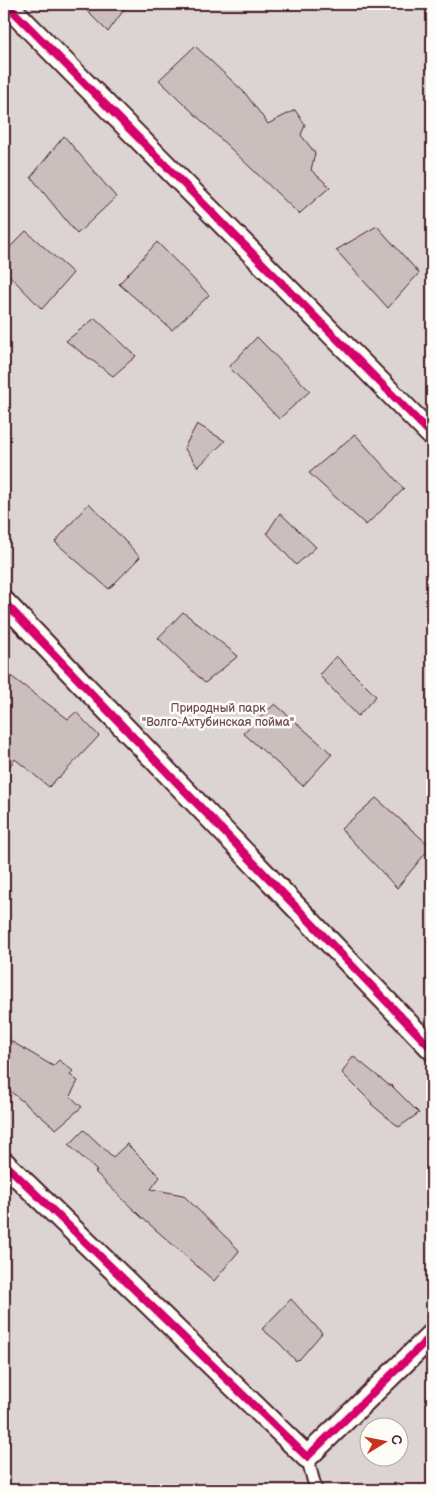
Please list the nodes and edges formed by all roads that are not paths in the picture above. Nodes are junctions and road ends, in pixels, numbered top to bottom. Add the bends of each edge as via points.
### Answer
1 (6, 4) edge
2 (432, 435) edge
3 (4, 602) edge
4 (432, 1049) edge
5 (4, 1164) edge
6 (432, 1335) edge
7 (307, 1457) junction
8 (316, 1490) edge

1 - 2 street
3 - 4 street
5 - 7 street
6 - 7 street
7 - 8 lane

